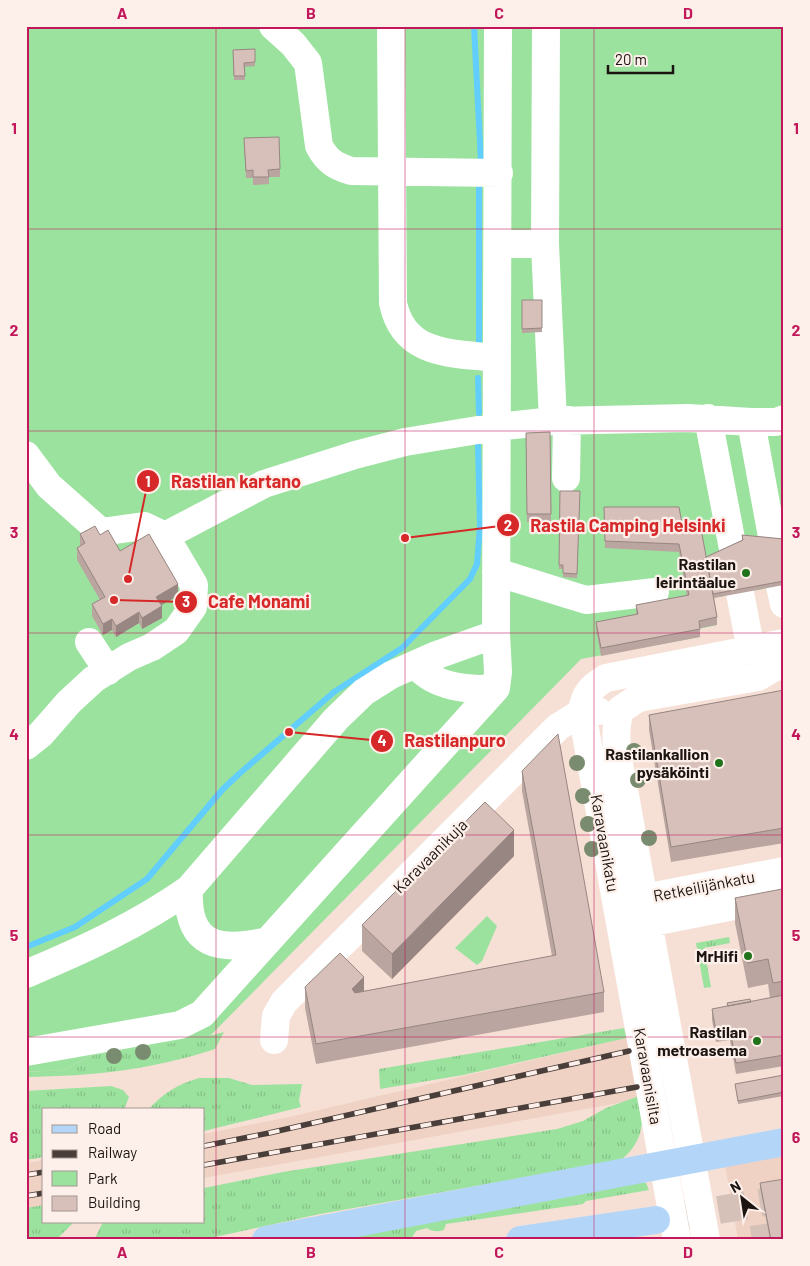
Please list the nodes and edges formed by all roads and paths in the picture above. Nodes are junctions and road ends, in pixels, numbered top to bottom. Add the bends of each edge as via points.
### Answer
1 (273, 26) edge
2 (305, 26) edge
3 (391, 26) edge
4 (498, 26) edge
5 (546, 26) edge
6 (308, 62) junction
7 (392, 172) junction
8 (499, 173) junction
9 (498, 244) junction
10 (545, 244) junction
11 (496, 358) junction
12 (708, 418) junction
13 (784, 420) edge
14 (560, 421) junction
15 (751, 422) junction
16 (496, 427) junction
17 (26, 455) edge
18 (566, 478) dead end
19 (164, 536) junction
20 (774, 542) edge
21 (732, 549) edge
22 (496, 572) junction
23 (655, 592) dead end
24 (740, 593) edge
25 (496, 634) junction
26 (89, 642) dead end
27 (751, 650) junction
28 (708, 658) junction
29 (782, 658) edge
30 (416, 665) junction
31 (108, 671) junction
32 (713, 685) junction
33 (496, 688) junction
34 (620, 710) junction
35 (582, 712) junction
36 (26, 746) edge
37 (784, 871) edge
38 (189, 889) junction
39 (784, 896) edge
40 (646, 910) junction
41 (618, 913) junction
42 (268, 941) junction
43 (26, 974) edge
44 (274, 1040) dead end
45 (26, 1052) edge
46 (784, 1142) edge
47 (690, 1159) junction
48 (664, 1164) junction
49 (656, 1220) tunnel mouth
50 (266, 1240) edge
51 (520, 1240) edge
52 (677, 1240) edge
53 (706, 1240) edge

1 - 6 street via 294,44
2 - 6 street
3 - 7 street
4 - 8 street
5 - 10 street
6 - 7 street via 319,146 324,157 335,166 351,171
7 - 8 street
7 - 11 street via 392,303 399,324 413,339 433,350
8 - 9 street
9 - 10 street
9 - 11 street
10 - 14 street
11 - 16 street
12 - 14 street
12 - 15 street
12 - 21 street
13 - 15 street
14 - 16 street
14 - 18 street
15 - 20 street
16 - 19 street via 397,444 264,484
16 - 22 street
17 - 19 street via 49,486 101,532 144,526
19 - 31 street via 194,585 193,608 176,631
22 - 23 street via 586,600
22 - 25 street
24 - 27 street
25 - 30 street
25 - 33 street
26 - 31 street
27 - 28 street, Karavaanikatu
27 - 29 street, Karavaanikatu
28 - 32 street
28 - 35 street, Karavaanikatu via 606,678 593,685 584,698
29 - 32 street, Karavaanikatu via 758,677
30 - 33 street via 422,673 461,688
30 - 38 street via 376,684 336,719
31 - 36 street via 94,679
32 - 34 street, Karavaanikatu via 638,698
33 - 42 street
34 - 35 street
34 - 40 street, Karavaanikatu via 616,740
35 - 41 street, Karavaanikatu
35 - 44 street, Karavaanikuja via 558,728 284,1002 276,1016
37 - 40 street, Retkeilijänkatu
38 - 42 street via 191,920 210,942 223,946 247,946
38 - 43 street via 114,936
39 - 40 street, Retkeilijänkatu
40 - 41 street, Retkeilijänkatu
40 - 47 street, Karavaanisilta
41 - 48 street, Karavaanisilta
42 - 45 street via 202,1014 180,1025
46 - 47 main road
47 - 48 main road
47 - 53 street, Karavaanisilta
48 - 50 main road
48 - 52 street, Karavaanisilta
49 - 51 main road

